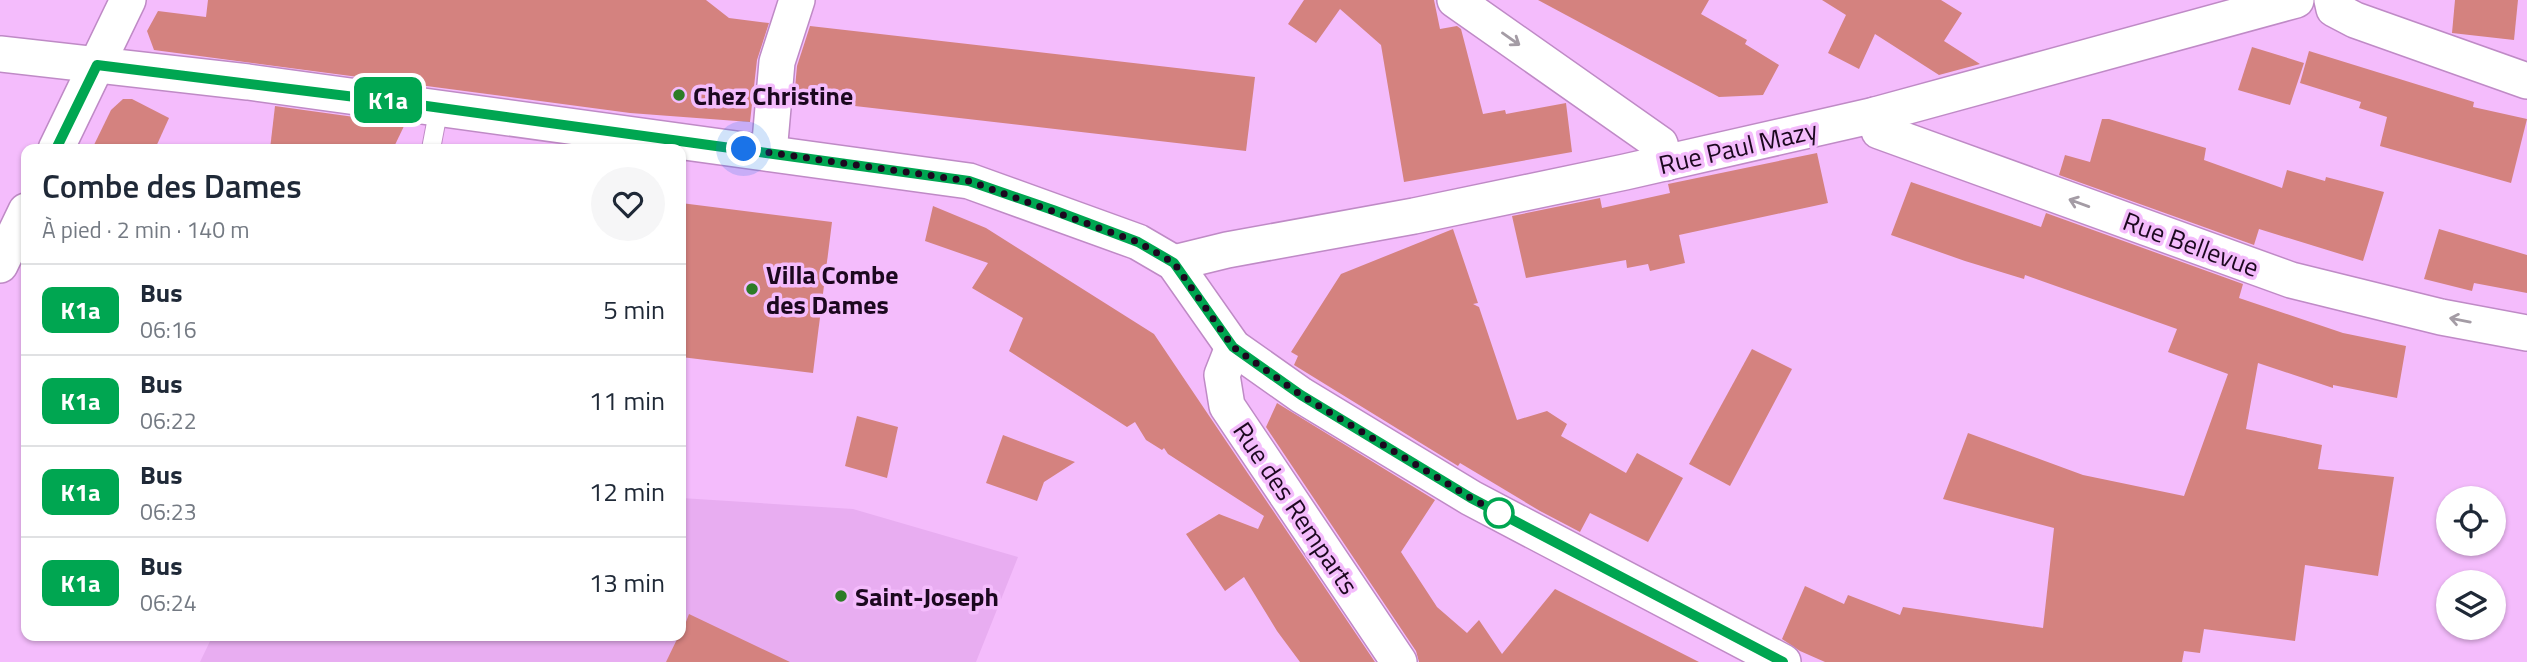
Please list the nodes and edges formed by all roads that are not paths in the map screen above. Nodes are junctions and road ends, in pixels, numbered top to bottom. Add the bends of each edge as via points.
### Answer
1 (128, 0) edge
2 (797, 0) edge
3 (1455, 0) edge
4 (2332, 0) edge
5 (2273, 3) edge
6 (0, 54) edge
7 (97, 65) junction
8 (2527, 81) edge
9 (439, 107) junction
10 (1875, 116) junction
11 (58, 144) edge
12 (432, 144) edge
13 (769, 153) junction
14 (1666, 163) junction
15 (21, 221) edge
16 (1174, 263) junction
17 (0, 265) edge
18 (2527, 333) edge
19 (1233, 347) junction
20 (1399, 662) edge
21 (1783, 662) edge

1 - 7 street
2 - 13 street via 777,62
3 -> 14 street via 1660,144
4 - 8 street via 2334,9 2355,20
5 - 10 street, Rue Paul Mazy
6 - 7 street
7 - 9 street
7 - 11 street
9 - 12 lane
9 - 13 street
10 - 14 street, Rue Paul Mazy
18 -> 10 street, Rue Bellevue via 2291,280 1879,131
13 - 16 street via 969,181 1138,242
14 - 16 street, Rue Paul Mazy
15 - 17 street
16 - 19 street
19 - 20 street, Rue des Remparts via 1222,375 1227,406
19 - 21 street via 1301,395 1471,498

